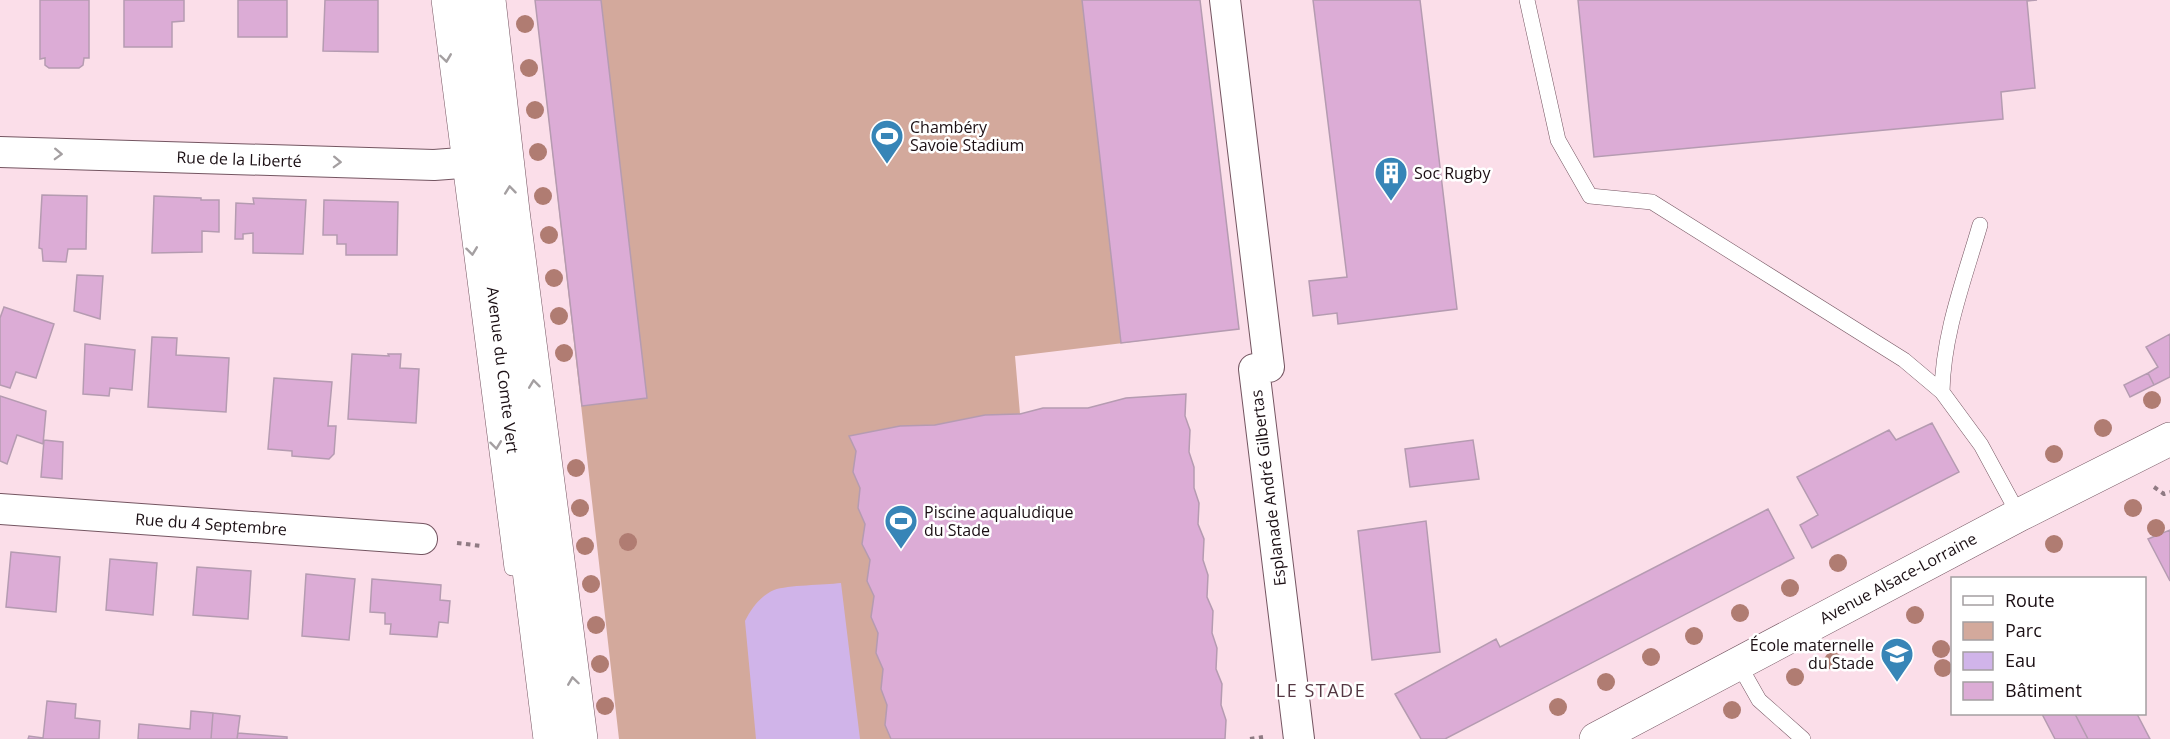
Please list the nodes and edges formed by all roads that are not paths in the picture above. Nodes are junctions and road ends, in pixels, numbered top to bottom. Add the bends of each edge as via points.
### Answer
1 (439, 0) edge
2 (458, 0) edge
3 (489, 0) edge
4 (1225, 0) edge
5 (1527, 0) edge
6 (0, 152) edge
7 (469, 160) junction
8 (1980, 225) dead end
9 (1942, 392) junction
10 (2170, 439) edge
11 (0, 509) edge
12 (2019, 514) junction
13 (422, 539) road end
14 (514, 582) dead end
15 (1738, 663) junction
16 (550, 739) edge
17 (581, 739) edge
18 (1299, 739) edge
19 (1596, 739) edge
20 (1803, 739) edge

1 -> 7 lane
2 - 7 main road, Avenue du Comte Vert
17 -> 3 main road, Avenue du Comte Vert via 518,259
4 - 18 street, Esplanade André Gilbertas via 1269,367 1254,369
5 - 9 lane via 1558,140 1590,196 1652,202 1904,360
6 -> 7 street, Rue de la Liberté via 434,165
7 -> 14 lane
7 - 16 main road, Avenue du Comte Vert
8 - 9 lane via 1950,328
9 - 12 lane via 1981,445
10 - 12 main road, Avenue Alsace-Lorraine
11 - 13 street, Rue du 4 Septembre
12 - 15 main road, Avenue Alsace-Lorraine
15 - 19 main road, Avenue Alsace-Lorraine
15 - 20 lane via 1759,700

